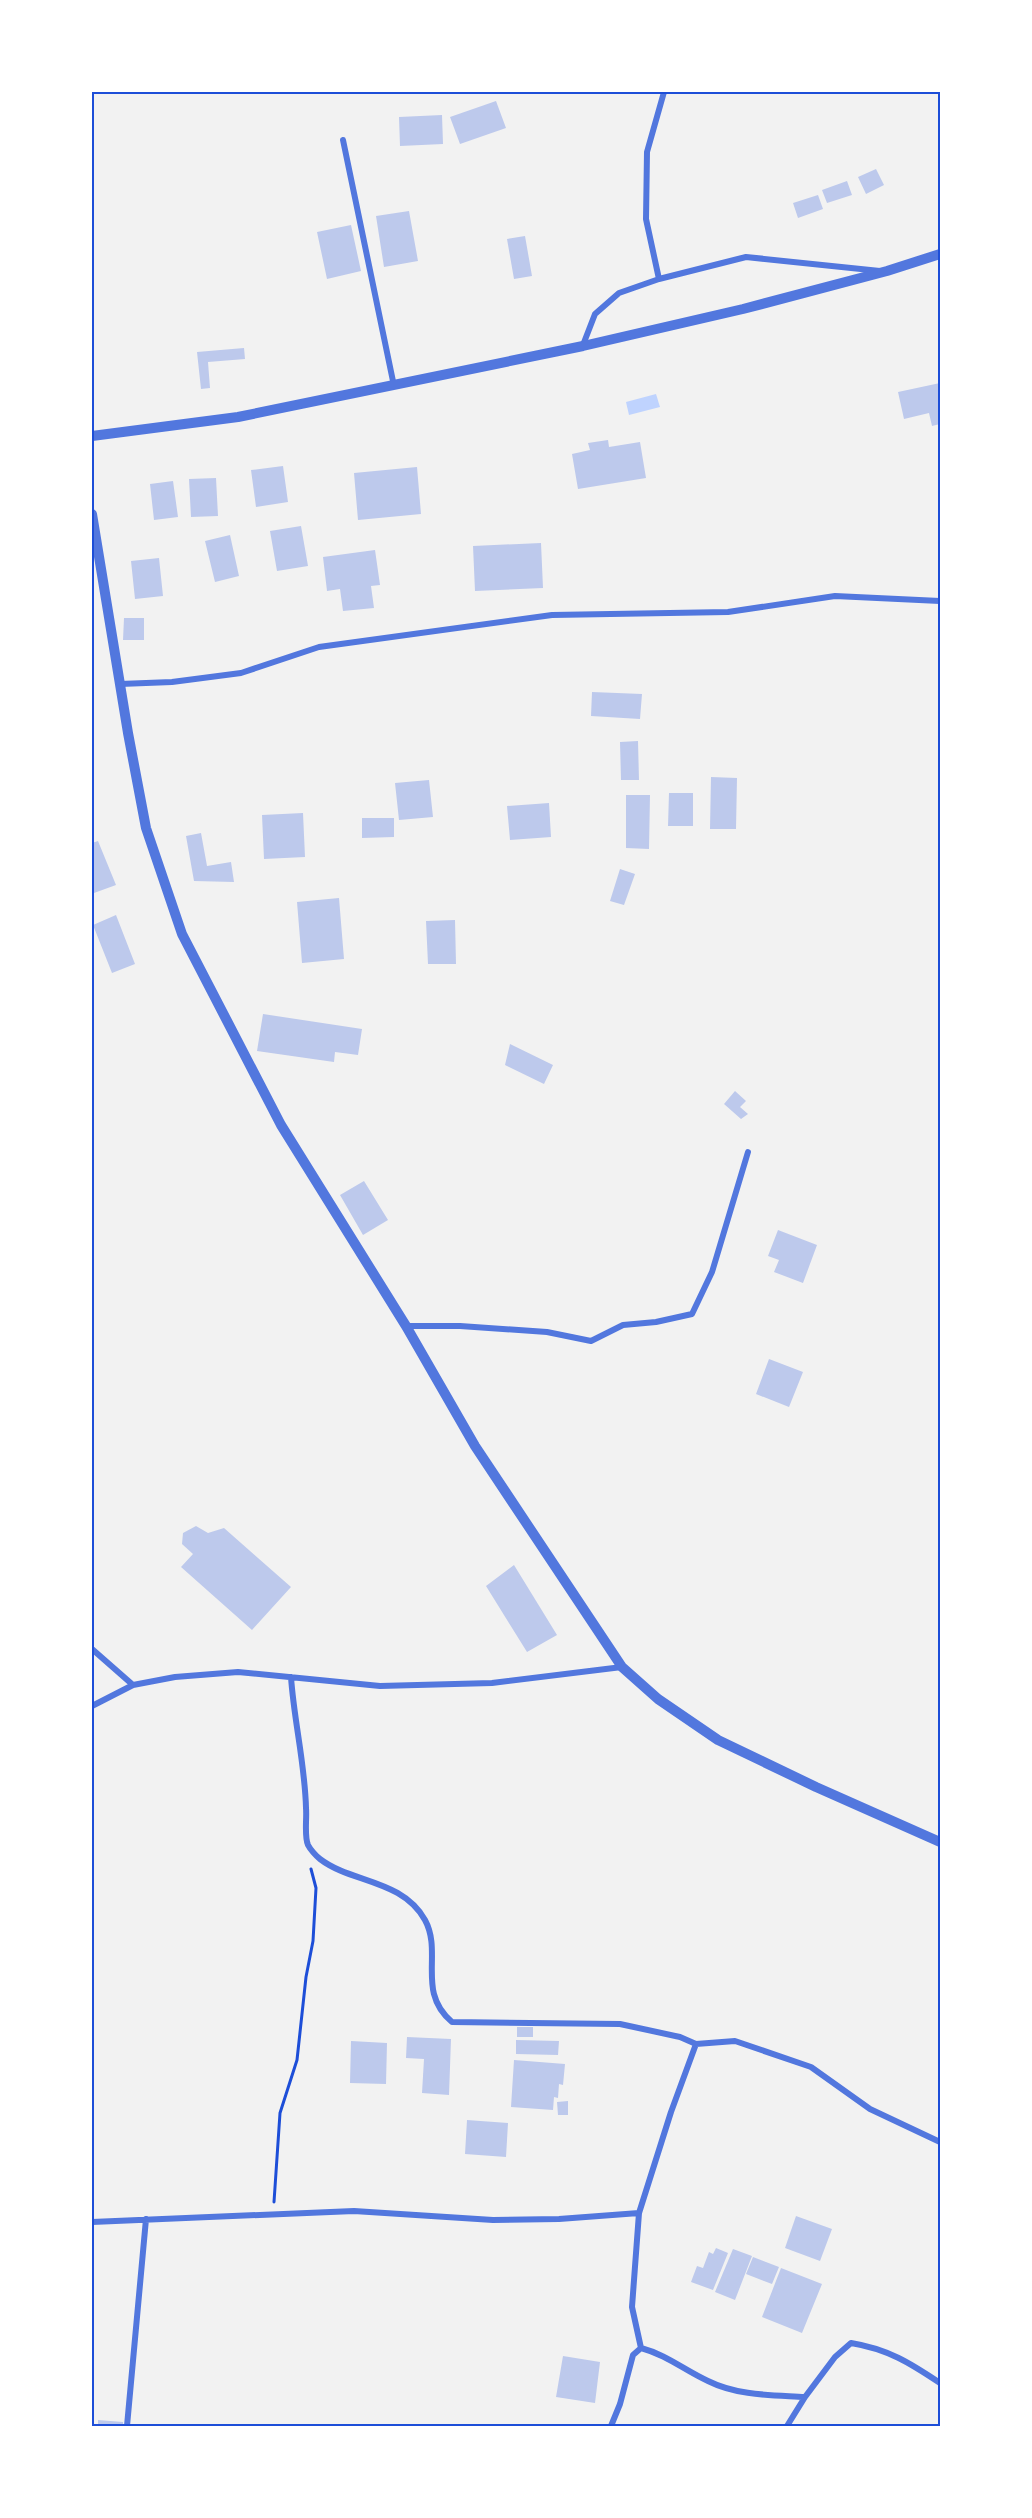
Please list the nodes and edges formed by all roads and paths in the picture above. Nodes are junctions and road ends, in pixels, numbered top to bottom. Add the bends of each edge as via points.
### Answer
1 (664, 92) edge
2 (343, 140) dead end
3 (940, 254) edge
4 (887, 272) junction
5 (659, 279) junction
6 (583, 346) junction
7 (394, 386) junction
8 (92, 436) edge
9 (92, 514) edge
10 (940, 601) edge
11 (120, 684) junction
12 (748, 1152) dead end
13 (406, 1326) junction
14 (92, 1649) edge
15 (622, 1667) junction
16 (291, 1677) junction
17 (133, 1685) junction
18 (92, 1706) edge
19 (940, 1842) edge
20 (308, 1844) junction
21 (696, 2044) junction
22 (940, 2142) edge
23 (272, 2213) junction
24 (639, 2213) junction
25 (146, 2219) junction
26 (92, 2222) edge
27 (641, 2348) junction
28 (940, 2383) edge
29 (806, 2397) junction
30 (128, 2427) edge
31 (611, 2427) edge
32 (787, 2427) edge

1 - 5 street via 647,152 646,219
2 - 7 street
3 - 4 street
4 - 5 street via 746,257
4 - 6 street
5 - 6 street via 619,293 595,314
6 - 7 street
7 - 8 street via 238,417
9 - 11 street
10 - 11 street via 835,596 728,612 552,615 319,647 241,673
11 - 13 street via 146,828 182,934 281,1125
12 - 13 street via 712,1272 692,1314 623,1325 591,1341 548,1332
13 - 15 street via 475,1446
14 - 17 street
15 - 16 street via 492,1683 380,1686
15 - 19 street via 658,1699 717,1740
16 - 17 street via 238,1672
16 - 20 street via 303,1758
17 - 18 street
20 - 21 street via 319,1858 384,1885 415,1906 426,1921 433,1995 452,2022 620,2024
20 - 23 path via 316,1888 313,1941 297,2060 280,2113
21 - 22 street via 735,2041 811,2067 870,2109
21 - 24 street
23 - 24 street via 354,2211 493,2220
23 - 25 street
24 - 27 street via 632,2307
25 - 26 street
25 - 30 street
27 - 29 street via 735,2391
27 - 31 street via 633,2355
28 - 29 street via 902,2358 851,2343 835,2357
29 - 32 street

